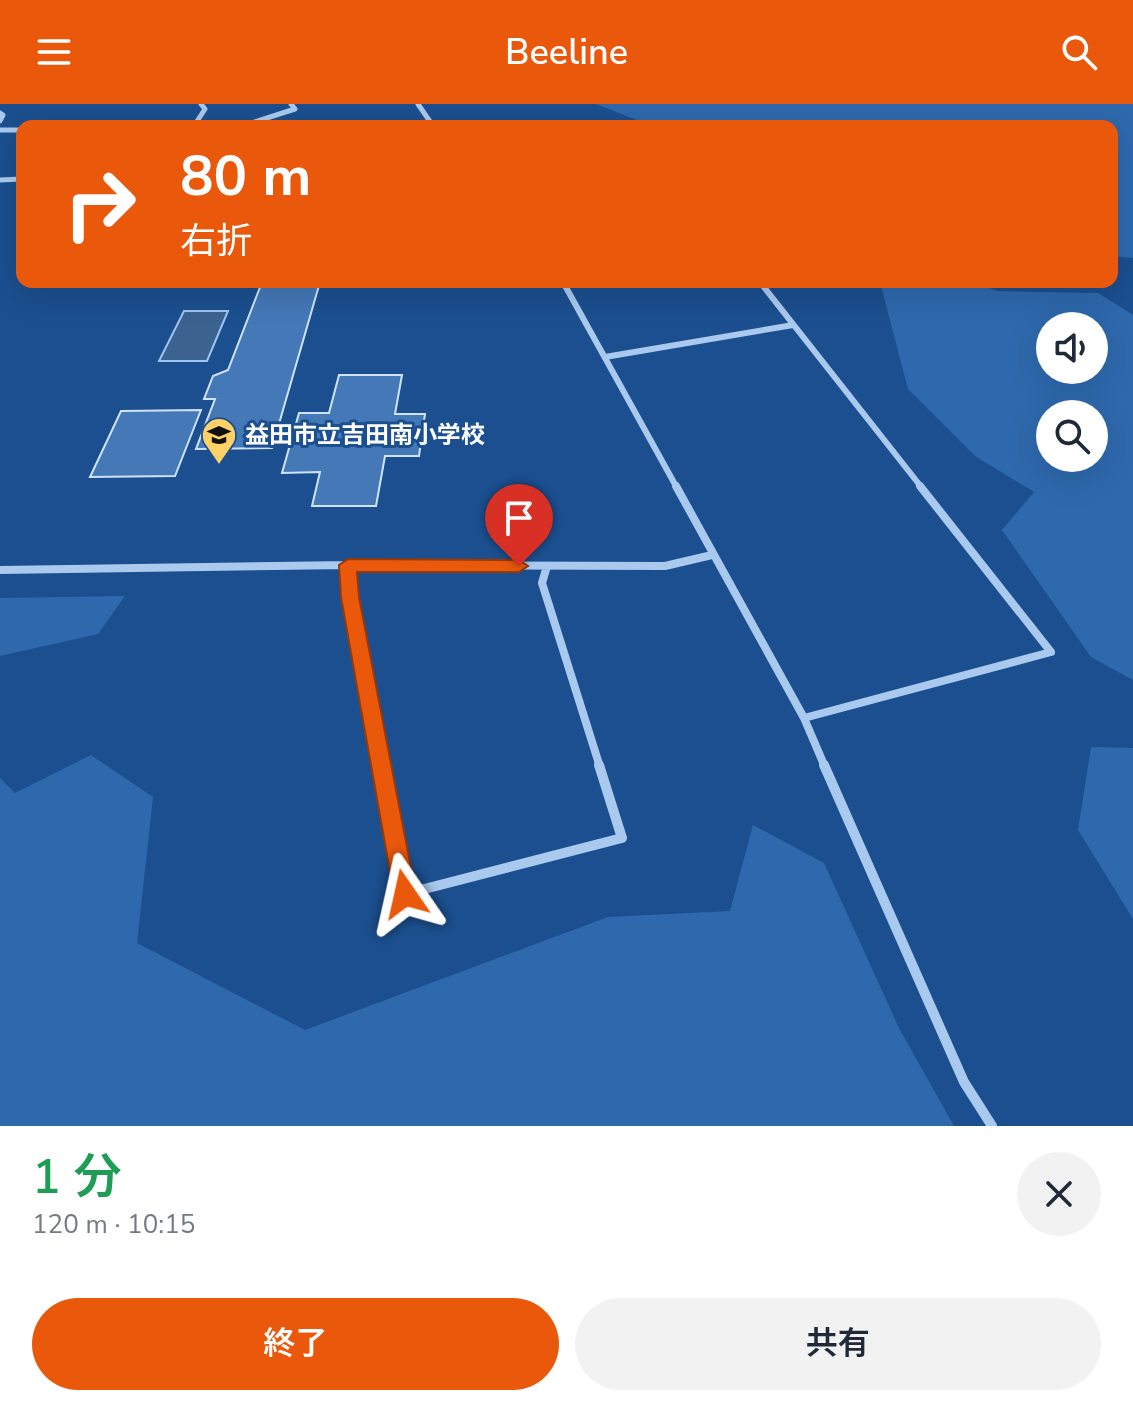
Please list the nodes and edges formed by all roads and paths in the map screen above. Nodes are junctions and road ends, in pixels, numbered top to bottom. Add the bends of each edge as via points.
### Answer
1 (291, 104) edge
2 (0, 113) edge
3 (261, 120) edge
4 (0, 121) edge
5 (566, 288) edge
6 (765, 288) edge
7 (793, 325) junction
8 (605, 357) junction
9 (712, 555) junction
10 (348, 565) junction
11 (547, 566) junction
12 (0, 570) edge
13 (804, 718) junction
14 (992, 1126) edge

1 - 3 street via 295,109
2 - 4 street
5 - 8 street
6 - 7 street
7 - 8 street
7 - 13 street via 1051,652
8 - 9 street
9 - 11 street via 665,566
9 - 13 street
10 - 11 street
10 - 11 street via 405,894 622,838 542,583
10 - 12 street
13 - 14 street via 964,1082

